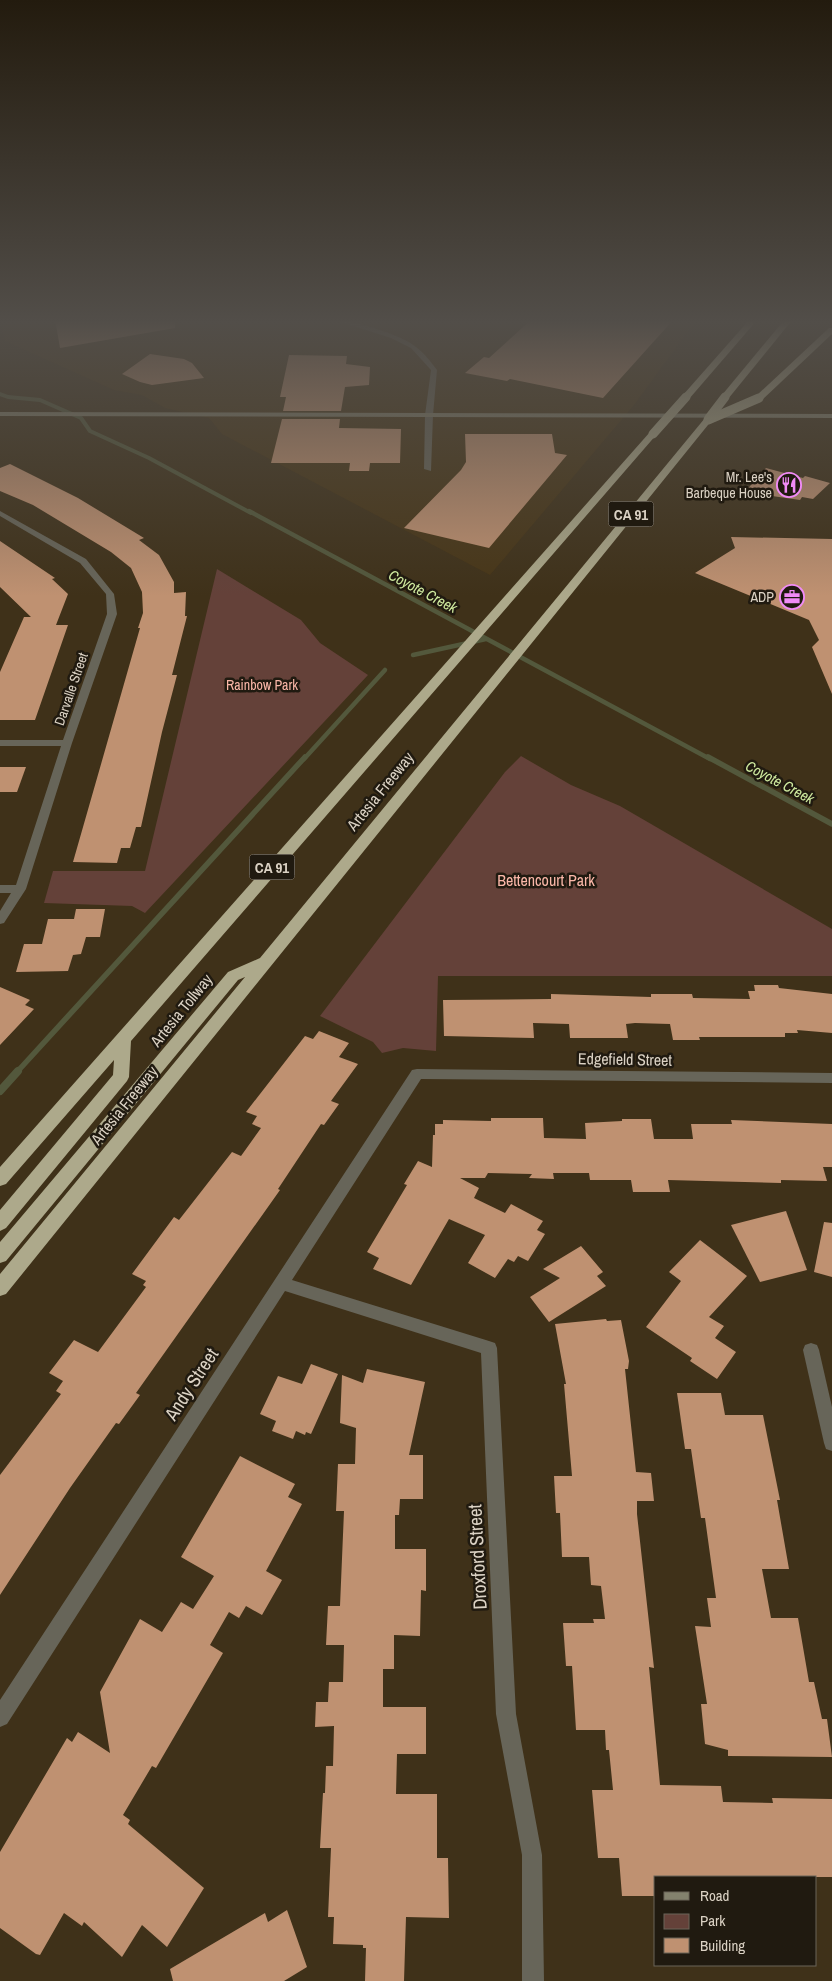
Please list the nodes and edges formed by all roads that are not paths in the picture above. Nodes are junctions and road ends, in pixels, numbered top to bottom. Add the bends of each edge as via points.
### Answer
1 (429, 411) edge
2 (673, 411) edge
3 (715, 411) edge
4 (728, 411) edge
5 (0, 414) edge
6 (429, 415) junction
7 (832, 416) edge
8 (708, 420) junction
9 (428, 469) dead end
10 (0, 513) edge
11 (0, 743) edge
12 (67, 743) junction
13 (0, 889) edge
14 (20, 889) junction
15 (0, 920) edge
16 (265, 962) junction
17 (123, 1036) junction
18 (417, 1074) joint
19 (832, 1078) edge
20 (0, 1179) edge
21 (0, 1223) edge
22 (0, 1255) edge
23 (281, 1283) junction
24 (0, 1288) edge
25 (811, 1350) dead end
26 (832, 1443) edge
27 (0, 1717) edge
28 (533, 1981) edge

1 - 6 street
2 - 17 highway, Artesia Freeway / CA 91, bridge
3 - 8 highway, Artesia Freeway / CA 91, bridge
4 - 8 highway, bridge
5 - 6 main road
6 - 7 main road
6 - 9 street
8 - 16 highway, Artesia Freeway / CA 91
10 - 12 street, Darvalle Street via 83,562 110,594 112,614
11 - 12 street
12 - 14 street, Darvalle Street
13 - 14 street
14 - 15 street, Darvalle Street
16 - 22 highway, Artesia Tollway via 233,976
16 - 24 highway, Artesia Freeway / CA 91
17 - 20 highway, Artesia Freeway / CA 91
17 - 21 highway, Artesia Tollway via 121,1077
18 - 19 street, Edgefield Street
18 - 23 street, Andy Street
23 - 27 street, Andy Street
23 - 28 street, Droxford Street via 489,1348 506,1714 532,1855
25 - 26 street

